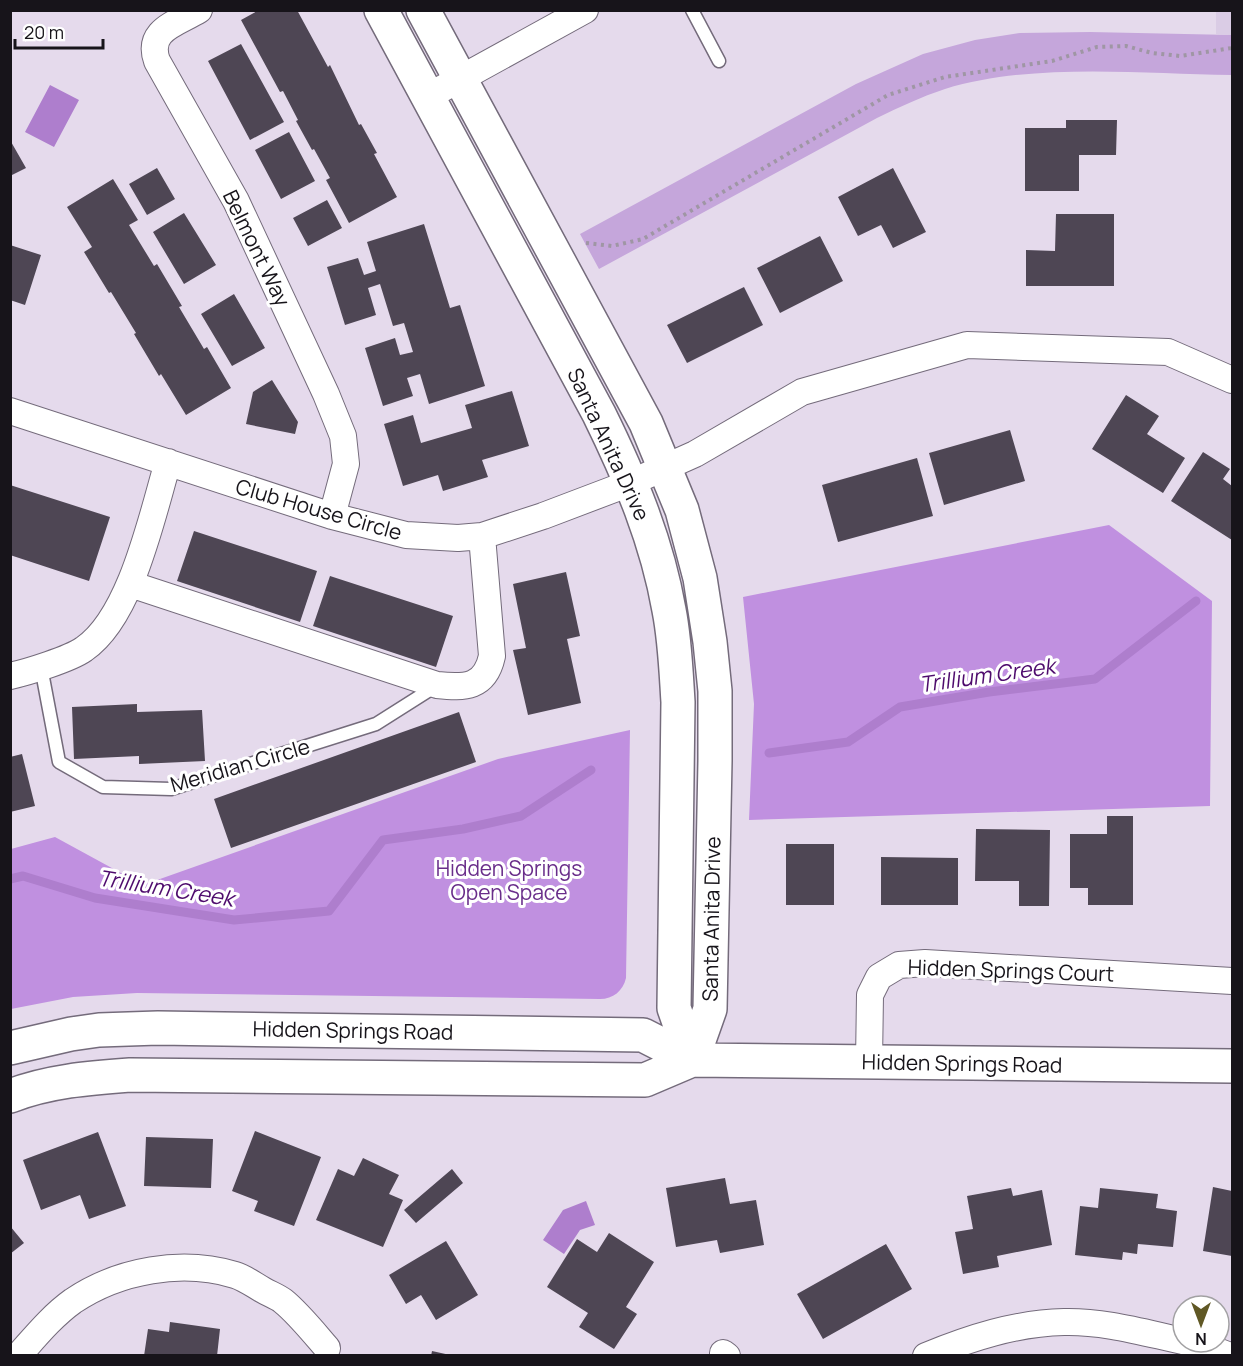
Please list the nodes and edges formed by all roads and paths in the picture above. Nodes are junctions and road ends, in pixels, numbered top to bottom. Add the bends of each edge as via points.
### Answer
1 (199, 10) edge
2 (381, 10) edge
3 (423, 10) edge
4 (585, 10) edge
5 (692, 10) edge
6 (1233, 48) edge
7 (719, 61) dead end
8 (461, 78) junction
9 (427, 97) junction
10 (581, 242) dead end
11 (1233, 380) edge
12 (10, 411) edge
13 (168, 462) junction
14 (665, 468) junction
15 (630, 483) junction
16 (332, 516) junction
17 (482, 536) junction
18 (130, 584) junction
19 (41, 667) junction
20 (10, 676) edge
21 (437, 685) junction
22 (1233, 981) edge
23 (10, 1048) edge
24 (692, 1060) junction
25 (869, 1062) junction
26 (1233, 1066) edge
27 (10, 1096) edge
28 (1171, 1339) edge
29 (327, 1348) dead end
30 (18, 1356) edge
31 (926, 1356) edge

1 - 16 street, Belmont Way via 159,33 153,51 236,201 343,436 346,464
2 - 9 main road, Santa Anita Drive
3 - 8 main road, Santa Anita Drive
4 - 8 street
5 - 7 lane
6 - 10 path via 1180,56 1126,46 1097,47 1052,61 945,77 911,87 888,95 643,239 612,246
8 - 9 street
8 - 14 main road, Santa Anita Drive via 631,393
9 - 15 main road, Santa Anita Drive via 599,414
11 - 14 street via 1168,351 967,345 802,392
12 - 13 street, Club House Circle
13 - 16 street, Club House Circle
13 - 18 street
14 - 15 street
14 - 24 main road, Santa Anita Drive via 682,510 700,578 715,691 711,1009
15 - 17 street, Club House Circle
15 - 24 main road, Santa Anita Drive via 648,526 670,612 678,702 674,1008
16 - 17 street, Club House Circle via 405,536
17 - 21 street via 492,656 489,669 482,679 472,683
18 - 19 street via 110,624 84,650
18 - 21 street
19 - 20 street
19 - 21 lane, Meridian Circle via 59,762 103,787 171,789 376,724
22 - 25 street, Hidden Springs Court via 925,963 899,965 879,978 870,995
23 - 24 main road, Hidden Springs Road via 99,1030 158,1028 643,1035
24 - 25 main road, Hidden Springs Road
24 - 27 main road, Hidden Springs Road via 645,1080 130,1075 83,1078
25 - 26 main road, Hidden Springs Road
28 - 31 street via 1065,1322 1004,1330
29 - 30 street via 283,1301 236,1275 172,1269 136,1273 92,1290 51,1320

